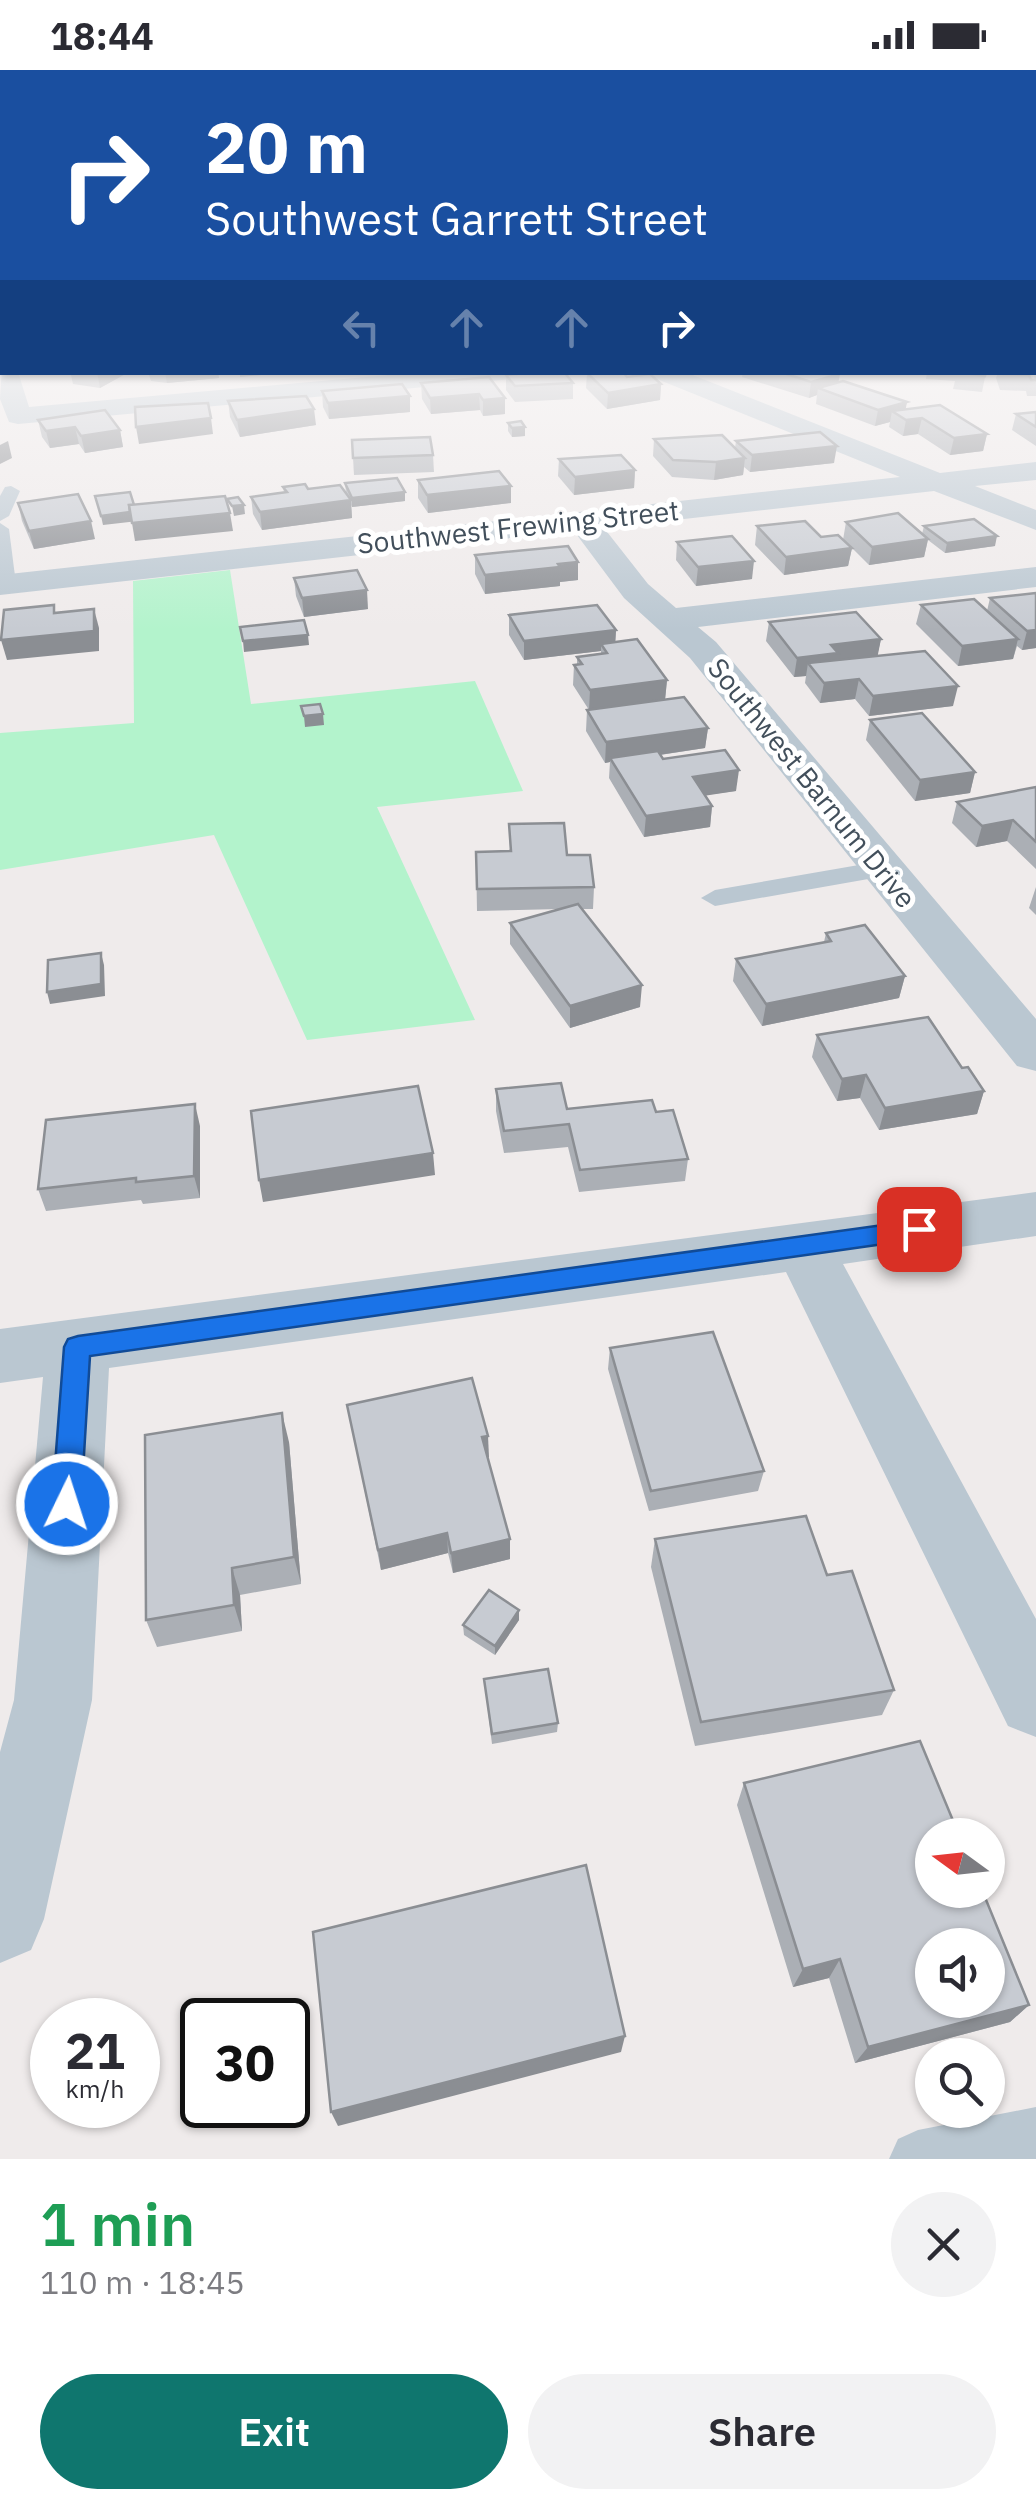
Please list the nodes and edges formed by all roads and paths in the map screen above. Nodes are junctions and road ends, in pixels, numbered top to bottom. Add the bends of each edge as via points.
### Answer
1 (818, 434) edge
2 (1036, 471) edge
3 (938, 482) junction
4 (12, 490) dead end
5 (0, 516) edge
6 (581, 520) junction
7 (1036, 522) edge
8 (0, 529) edge
9 (1036, 578) edge
10 (3, 585) edge
11 (667, 620) junction
12 (882, 868) junction
13 (715, 898) dead end
14 (1036, 1054) edge
15 (1036, 1214) edge
16 (803, 1245) junction
17 (78, 1347) junction
18 (0, 1356) edge
19 (1036, 1698) edge
20 (0, 1918) edge
21 (1036, 2134) edge
22 (918, 2159) edge

1 - 3 street
2 - 3 street, Southwest Frewing Street
3 - 6 street, Southwest Frewing Street
3 - 7 street
4 - 5 lane
6 - 10 street, Southwest Frewing Street
6 - 11 street, Southwest Barnum Drive
8 - 10 lane
9 - 11 street
11 - 12 street, Southwest Barnum Drive via 703,650
12 - 13 lane
12 - 14 street, Southwest Barnum Drive
15 - 16 street
16 - 17 street
16 - 19 street
17 - 18 street
17 - 20 street via 53,1700
21 - 22 lane

